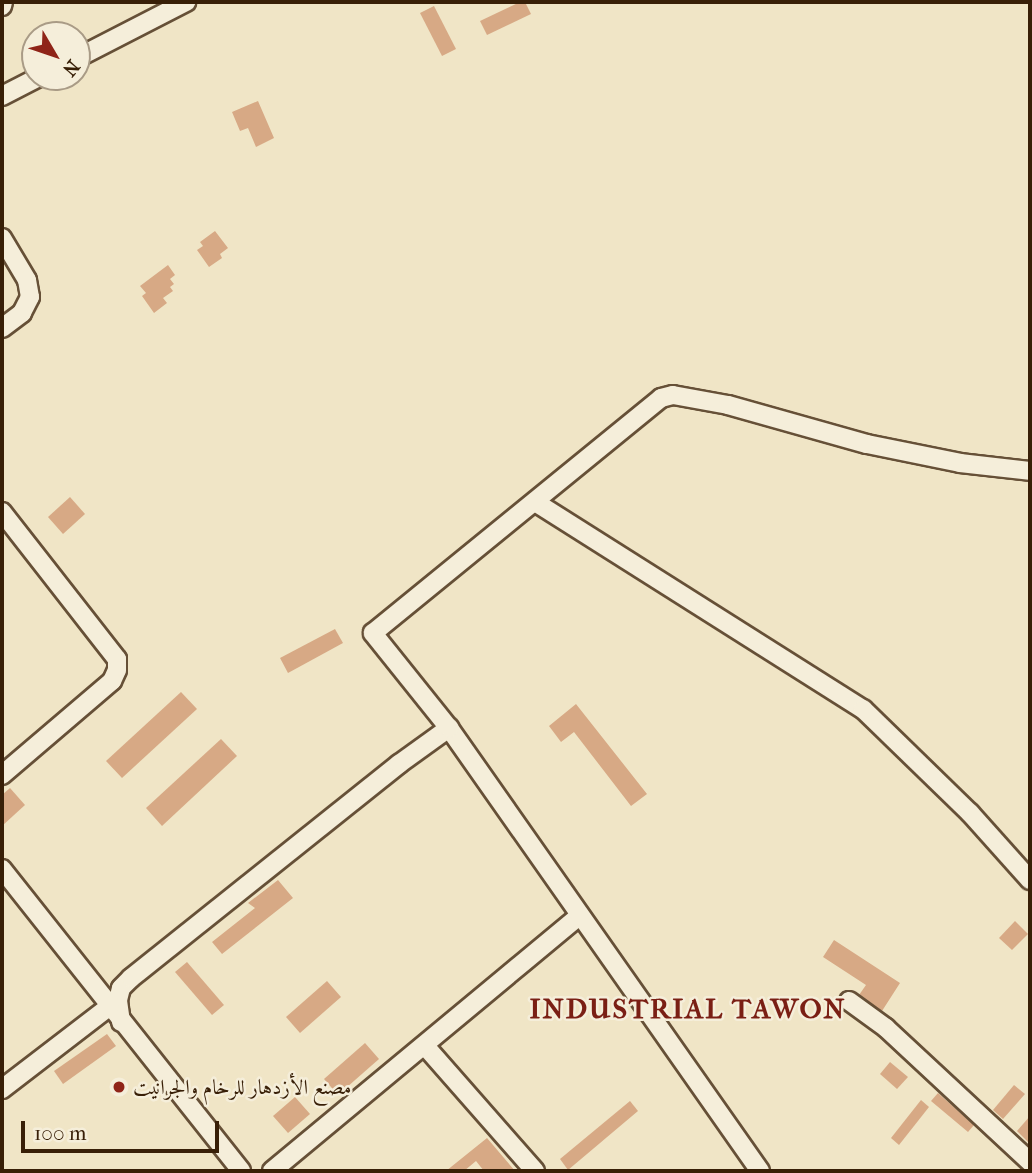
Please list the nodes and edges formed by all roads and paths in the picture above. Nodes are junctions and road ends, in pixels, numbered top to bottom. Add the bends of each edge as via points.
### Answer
1 (186, 2) edge
2 (91, 51) edge
3 (21, 86) edge
4 (2, 96) edge
5 (2, 238) edge
6 (2, 328) edge
7 (1030, 471) edge
8 (534, 502) junction
9 (2, 512) edge
10 (449, 728) junction
11 (2, 775) edge
12 (2, 869) edge
13 (1030, 880) edge
14 (579, 916) junction
15 (89, 977) junction
16 (131, 978) junction
17 (849, 1001) dead end
18 (110, 1006) junction
19 (121, 1022) junction
20 (426, 1046) junction
21 (2, 1089) edge
22 (1030, 1161) edge
23 (241, 1171) edge
24 (272, 1171) edge
25 (535, 1171) edge
26 (760, 1171) edge

1 - 2 street
3 - 4 street
5 - 6 street via 27,280 30,297 22,313
7 - 8 street via 960,463 867,444 673,394 661,398
8 - 10 street via 373,633
8 - 13 street via 863,709 970,813
9 - 11 street via 117,659 112,681
10 - 14 street
10 - 16 street
12 - 15 street
14 - 20 street
14 - 26 street
15 - 16 street via 116,983
15 - 18 street
16 - 19 street via 121,988 118,1000
17 - 22 street via 886,1028
18 - 19 street
18 - 21 street
19 - 23 street
20 - 24 street
20 - 25 street

